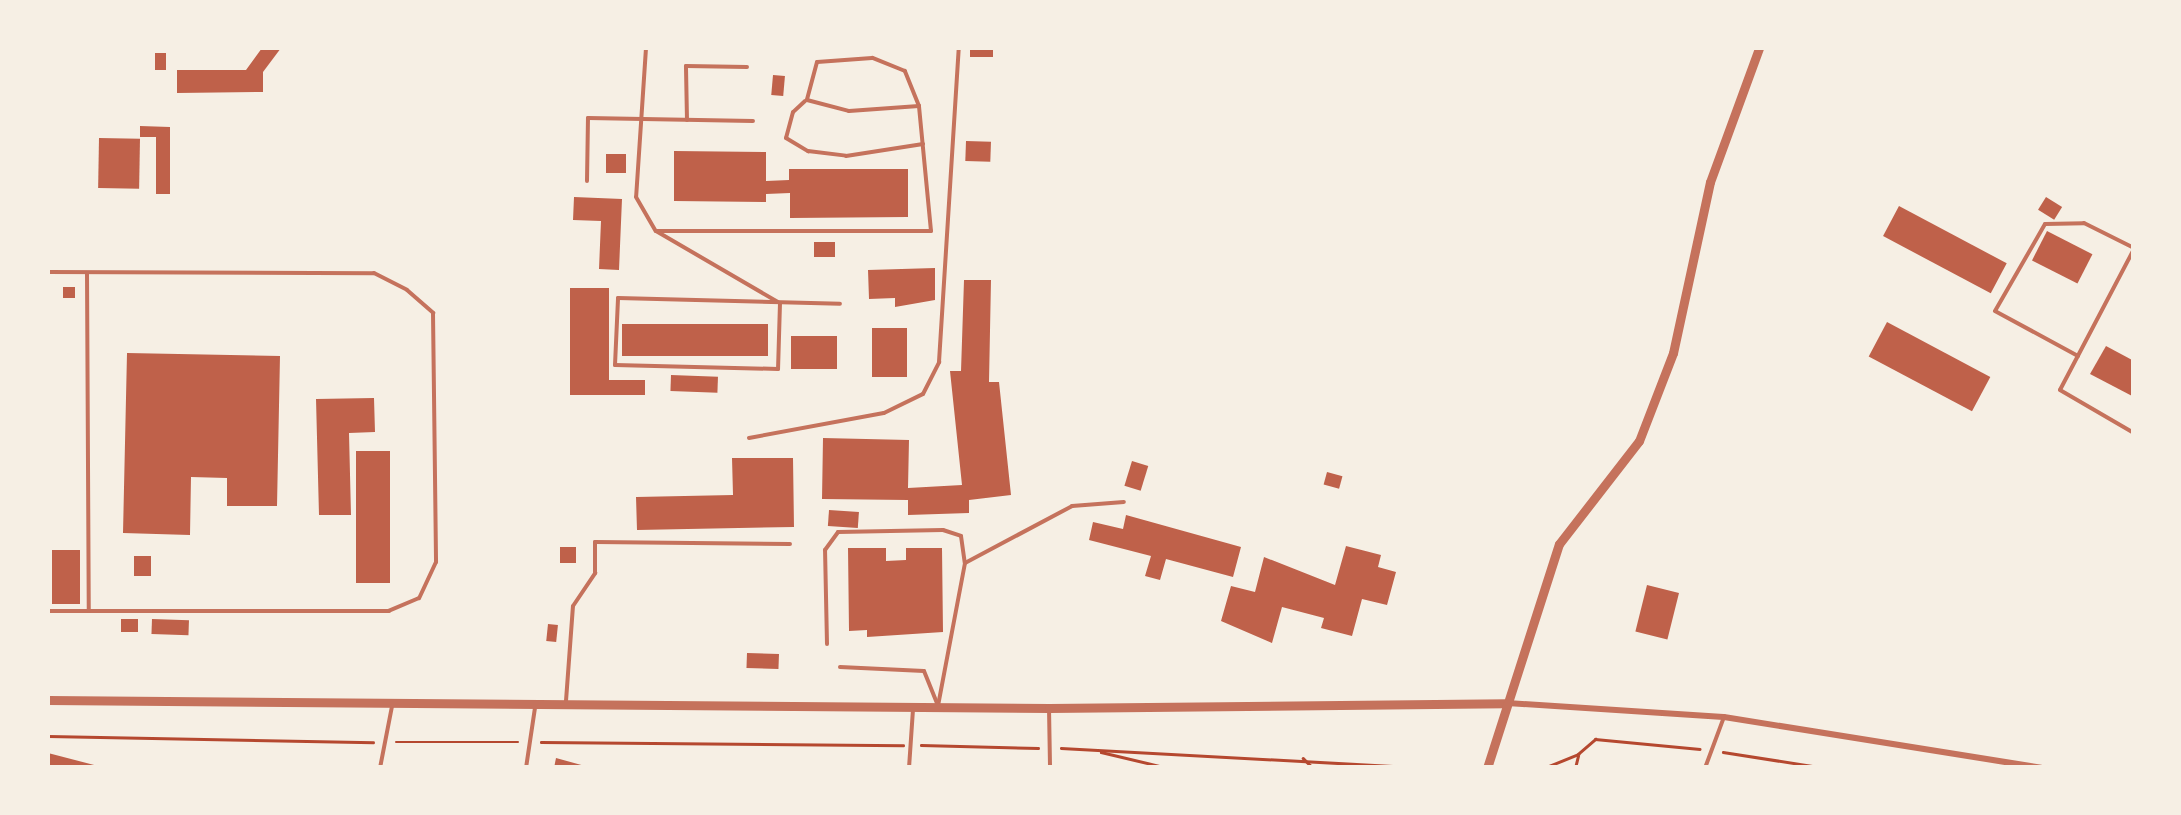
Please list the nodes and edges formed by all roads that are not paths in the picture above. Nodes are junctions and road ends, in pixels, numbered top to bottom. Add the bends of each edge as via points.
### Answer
1 (646, 48) edge
2 (959, 48) edge
3 (1759, 48) edge
4 (747, 67) dead end
5 (806, 100) junction
6 (919, 106) junction
7 (640, 119) junction
8 (687, 120) junction
9 (753, 121) dead end
10 (922, 144) junction
11 (587, 182) dead end
12 (656, 231) junction
13 (2134, 249) edge
14 (2127, 263) junction
15 (2134, 266) edge
16 (48, 272) edge
17 (87, 273) junction
18 (780, 303) junction
19 (840, 304) dead end
20 (2078, 356) junction
21 (2134, 433) edge
22 (749, 438) dead end
23 (1124, 502) dead end
24 (790, 544) dead end
25 (965, 563) junction
26 (48, 611) edge
27 (89, 611) junction
28 (827, 644) dead end
29 (840, 667) dead end
30 (48, 700) edge
31 (392, 701) junction
32 (536, 702) junction
33 (566, 702) junction
34 (1506, 702) junction
35 (913, 705) junction
36 (938, 706) junction
37 (1048, 708) junction
38 (1724, 718) junction
39 (380, 768) edge
40 (526, 768) edge
41 (910, 768) edge
42 (1050, 768) edge
43 (1487, 768) edge
44 (1705, 768) edge
45 (2041, 768) edge

1 - 7 lane
2 - 22 lane via 939,362 924,394 884,413
3 - 34 street via 1710,182 1672,352 1639,441 1559,544
4 - 8 lane via 686,66
5 - 6 lane via 849,111
5 - 6 lane via 818,62 872,58 905,71
5 - 10 lane via 793,112 786,138 808,151 846,156
6 - 10 lane
7 - 8 lane
7 - 11 lane via 588,118
7 - 12 lane via 636,197
8 - 9 lane
10 - 12 lane via 931,230
12 - 18 lane
13 - 14 lane
13 - 20 lane via 2084,223 2045,224 1995,311
14 - 15 lane
14 - 20 lane
16 - 17 lane
17 - 27 lane
17 - 27 lane via 374,273 407,290 433,314 436,562 419,598 389,611
18 - 18 lane via 778,369 615,365 618,298
18 - 19 lane
20 - 21 lane via 2060,390
23 - 25 lane via 1072,506
24 - 33 lane via 595,542 595,573 573,606
25 - 28 lane via 961,536 943,530 838,532 825,550
25 - 36 lane
26 - 27 lane
29 - 36 lane via 924,672
30 - 31 street
31 - 32 street
31 - 39 lane
32 - 33 street
32 - 40 lane
33 - 35 street
34 - 37 street
34 - 38 street
34 - 43 street
35 - 36 street
35 - 41 lane
36 - 37 street
37 - 42 lane
38 - 44 lane
38 - 45 street

